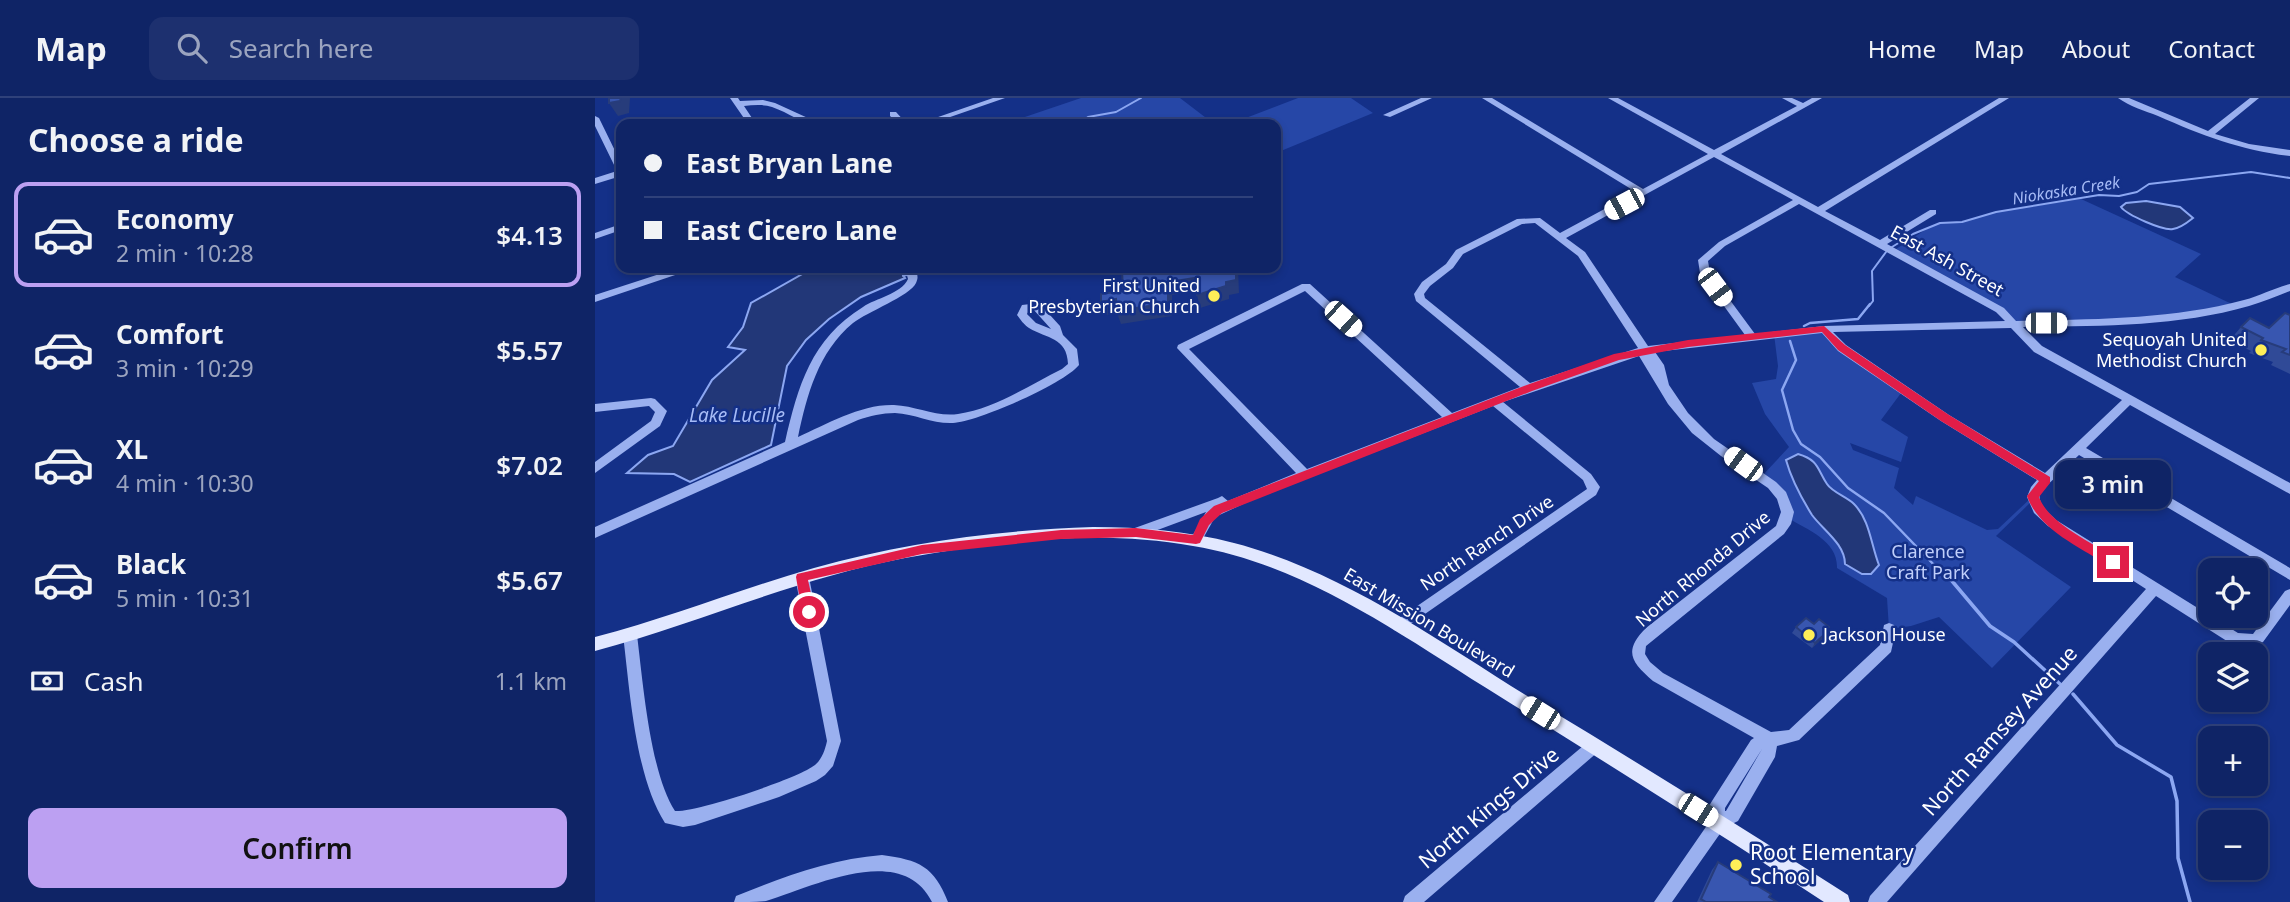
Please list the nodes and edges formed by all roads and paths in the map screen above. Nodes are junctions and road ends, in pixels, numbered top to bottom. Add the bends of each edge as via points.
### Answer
1 (1001, 98) edge
2 (1428, 98) edge
3 (1486, 98) edge
4 (1612, 98) edge
5 (1786, 98) edge
6 (1818, 98) edge
7 (2005, 98) edge
8 (2122, 98) edge
9 (2255, 98) edge
10 (736, 101) edge
11 (1803, 106) junction
12 (893, 114) dead end
13 (1387, 115) dead end
14 (595, 118) edge
15 (749, 119) edge
16 (803, 119) edge
17 (897, 119) edge
18 (937, 119) edge
19 (598, 130) edge
20 (2211, 133) junction
21 (2290, 153) edge
22 (1715, 155) junction
23 (616, 163) edge
24 (616, 174) edge
25 (595, 181) edge
26 (1644, 193) junction
27 (1800, 200) junction
28 (1818, 211) junction
29 (1933, 212) dead end
30 (1532, 218) joint
31 (616, 229) edge
32 (595, 236) edge
33 (1562, 236) junction
34 (1880, 244) junction
35 (658, 273) edge
36 (911, 273) edge
37 (2290, 287) edge
38 (595, 299) edge
39 (1726, 301) joint
40 (2014, 323) junction
41 (1824, 329) junction
42 (1058, 336) dead end
43 (1751, 336) junction
44 (1644, 350) junction
45 (1528, 388) junction
46 (2129, 400) junction
47 (1495, 401) junction
48 (595, 408) edge
49 (1452, 419) junction
50 (790, 445) junction
51 (2078, 449) junction
52 (595, 468) edge
53 (1304, 475) junction
54 (2046, 480) junction
55 (2290, 489) edge
56 (1250, 496) junction
57 (595, 533) edge
58 (1136, 533) junction
59 (1196, 540) junction
60 (2290, 575) edge
61 (802, 577) junction
62 (2154, 589) junction
63 (2290, 595) edge
64 (1399, 626) junction
65 (1889, 629) dead end
66 (631, 635) junction
67 (595, 644) edge
68 (1638, 655) joint
69 (1769, 739) junction
70 (1594, 746) junction
71 (1718, 823) junction
72 (742, 902) edge
73 (940, 902) edge
74 (1411, 902) edge
75 (1662, 902) edge
76 (1842, 902) edge
77 (1876, 902) edge

1 - 18 street
2 - 13 street
3 - 26 street
4 - 22 street, East Ash Street
5 - 11 street
6 - 11 street
7 - 28 street
8 - 20 street
9 - 20 street
10 - 15 street
10 - 16 street via 769,100
11 - 22 street
12 - 17 street
14 - 19 street
19 - 23 street
20 - 21 street via 2257,150
22 - 26 street
22 - 27 street, East Ash Street
24 - 25 street
26 - 33 street
27 - 28 street, East Ash Street
27 - 39 street via 1707,255 1702,266
28 - 34 street, East Ash Street
29 - 34 street
30 - 33 street
30 - 45 street via 1459,252 1419,294
31 - 32 street
33 - 44 street via 1582,254
34 - 40 street, East Ash Street via 2000,310
35 - 38 street
36 - 50 street via 912,283 907,288 851,320 825,345 803,389
37 - 40 street via 2247,303 2175,317
39 - 43 street
40 - 41 street
40 - 46 street, East Ash Street via 2038,349
41 - 43 street
41 - 54 street via 1842,348
42 - 50 street via 1073,352 1074,365 996,405 962,418 941,419 883,410
43 - 44 street
44 - 45 street
44 - 68 street, North Rhonda Drive via 1644,358 1684,420 1772,485 1789,509 1780,530 1651,632 1640,643
45 - 47 street
46 - 51 street
46 - 55 street, East Ash Street
47 - 49 street
47 - 64 street, North Ranch Drive via 1594,487 1588,496
48 - 52 street via 650,401 661,411 656,423
49 - 53 street
49 - 53 street via 1306,286 1182,348
50 - 57 street
51 - 54 street
51 - 60 street
53 - 56 street
54 - 62 street via 2035,490 2034,503 2052,523
56 - 58 street via 1223,501
56 - 59 street via 1211,514
58 - 59 main road, East Mission Boulevard
58 - 61 main road, East Mission Boulevard via 1061,534 922,550
59 - 64 main road, East Mission Boulevard via 1294,569
61 - 66 main road, East Mission Boulevard
61 - 66 street via 834,741 827,764 807,778 695,817 671,818 661,804 646,745
62 - 63 street via 2245,641 2258,638
62 - 77 street, North Ramsey Avenue
64 - 70 main road, East Mission Boulevard
65 - 69 street via 1886,648 1794,735
66 - 67 main road, East Mission Boulevard
68 - 69 street via 1658,677
69 - 71 street via 1770,752 1732,816
70 - 71 main road, East Mission Boulevard
70 - 74 street, North Kings Drive
71 - 75 street
71 - 76 main road, East Mission Boulevard
72 - 73 street via 822,872 879,864 905,867 923,876

